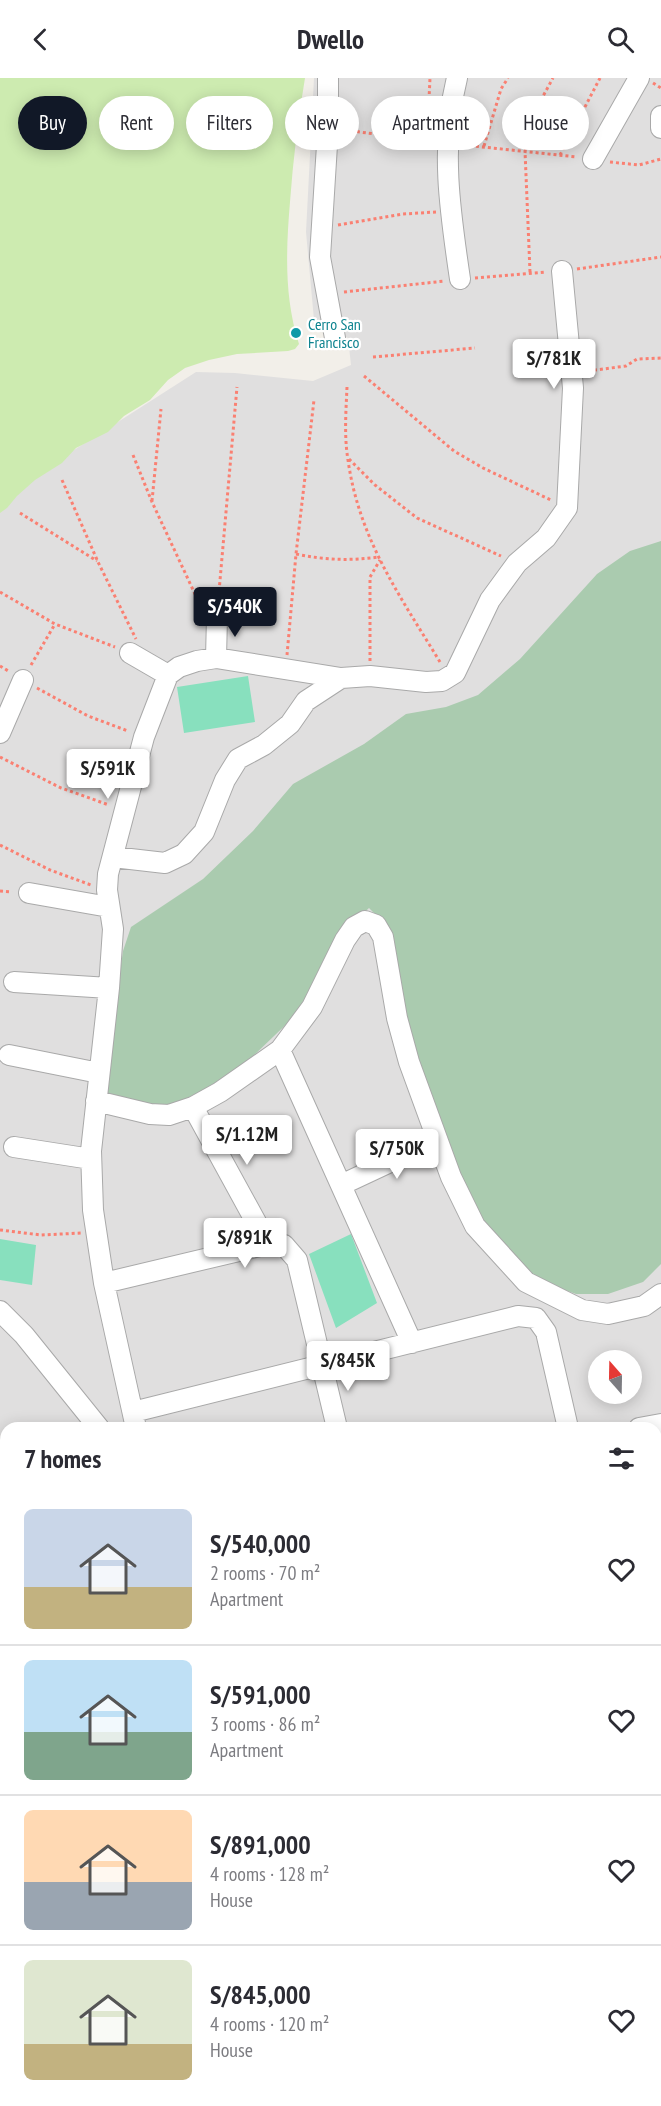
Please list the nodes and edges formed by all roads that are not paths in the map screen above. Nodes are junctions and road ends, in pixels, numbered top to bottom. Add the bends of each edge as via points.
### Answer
1 (328, 78) edge
2 (457, 78) edge
3 (639, 78) edge
4 (661, 116) edge
5 (661, 128) edge
6 (593, 159) road end
7 (562, 271) road end
8 (460, 279) road end
9 (335, 338) dead end
10 (217, 617) road end
11 (130, 653) road end
12 (216, 658) junction
13 (168, 675) junction
14 (341, 678) junction
15 (22, 680) road end
16 (0, 732) edge
17 (113, 857) junction
18 (29, 893) dead end
19 (108, 899) junction
20 (14, 982) dead end
21 (109, 988) junction
22 (280, 1050) junction
23 (9, 1055) dead end
24 (99, 1073) junction
25 (96, 1101) junction
26 (193, 1107) junction
27 (437, 1140) junction
28 (14, 1147) dead end
29 (91, 1160) junction
30 (341, 1185) junction
31 (268, 1244) junction
32 (526, 1282) junction
33 (104, 1283) junction
34 (661, 1294) edge
35 (0, 1311) edge
36 (536, 1318) junction
37 (412, 1343) junction
38 (322, 1365) junction
39 (134, 1420) edge
40 (94, 1422) edge
41 (336, 1422) edge
42 (567, 1422) edge

1 - 9 street via 320,257
2 - 8 street via 447,144 450,211
3 - 6 street
4 - 5 street
7 - 14 street via 573,388 567,508 546,538 516,563 490,600 455,673 442,681 426,682 370,676
10 - 12 street
11 - 13 street
12 - 13 street via 179,667
12 - 14 street
13 - 17 street via 144,737
14 - 17 street via 306,701 290,724 264,745 238,759 204,832 184,854 165,863
15 - 16 street
17 - 19 street
18 - 19 street
19 - 21 street via 113,929
20 - 21 street
21 - 24 street
22 - 26 street
22 - 27 street via 312,1007 354,927 365,921 376,925 383,937 409,1062
22 - 30 street
23 - 24 street
24 - 25 street
25 - 26 street via 150,1114 169,1115
25 - 29 street
26 - 31 street
27 - 30 street
27 - 32 street via 475,1226
28 - 29 street
29 - 33 street via 93,1210
30 - 37 street
31 - 33 street
31 - 38 street via 284,1245 297,1260
32 - 34 street via 582,1310 608,1314 645,1306
32 - 36 street via 536,1305
33 - 39 street
35 - 40 street
36 - 37 street via 518,1316
36 - 42 street via 546,1332
37 - 38 street
38 - 39 street
38 - 41 street

